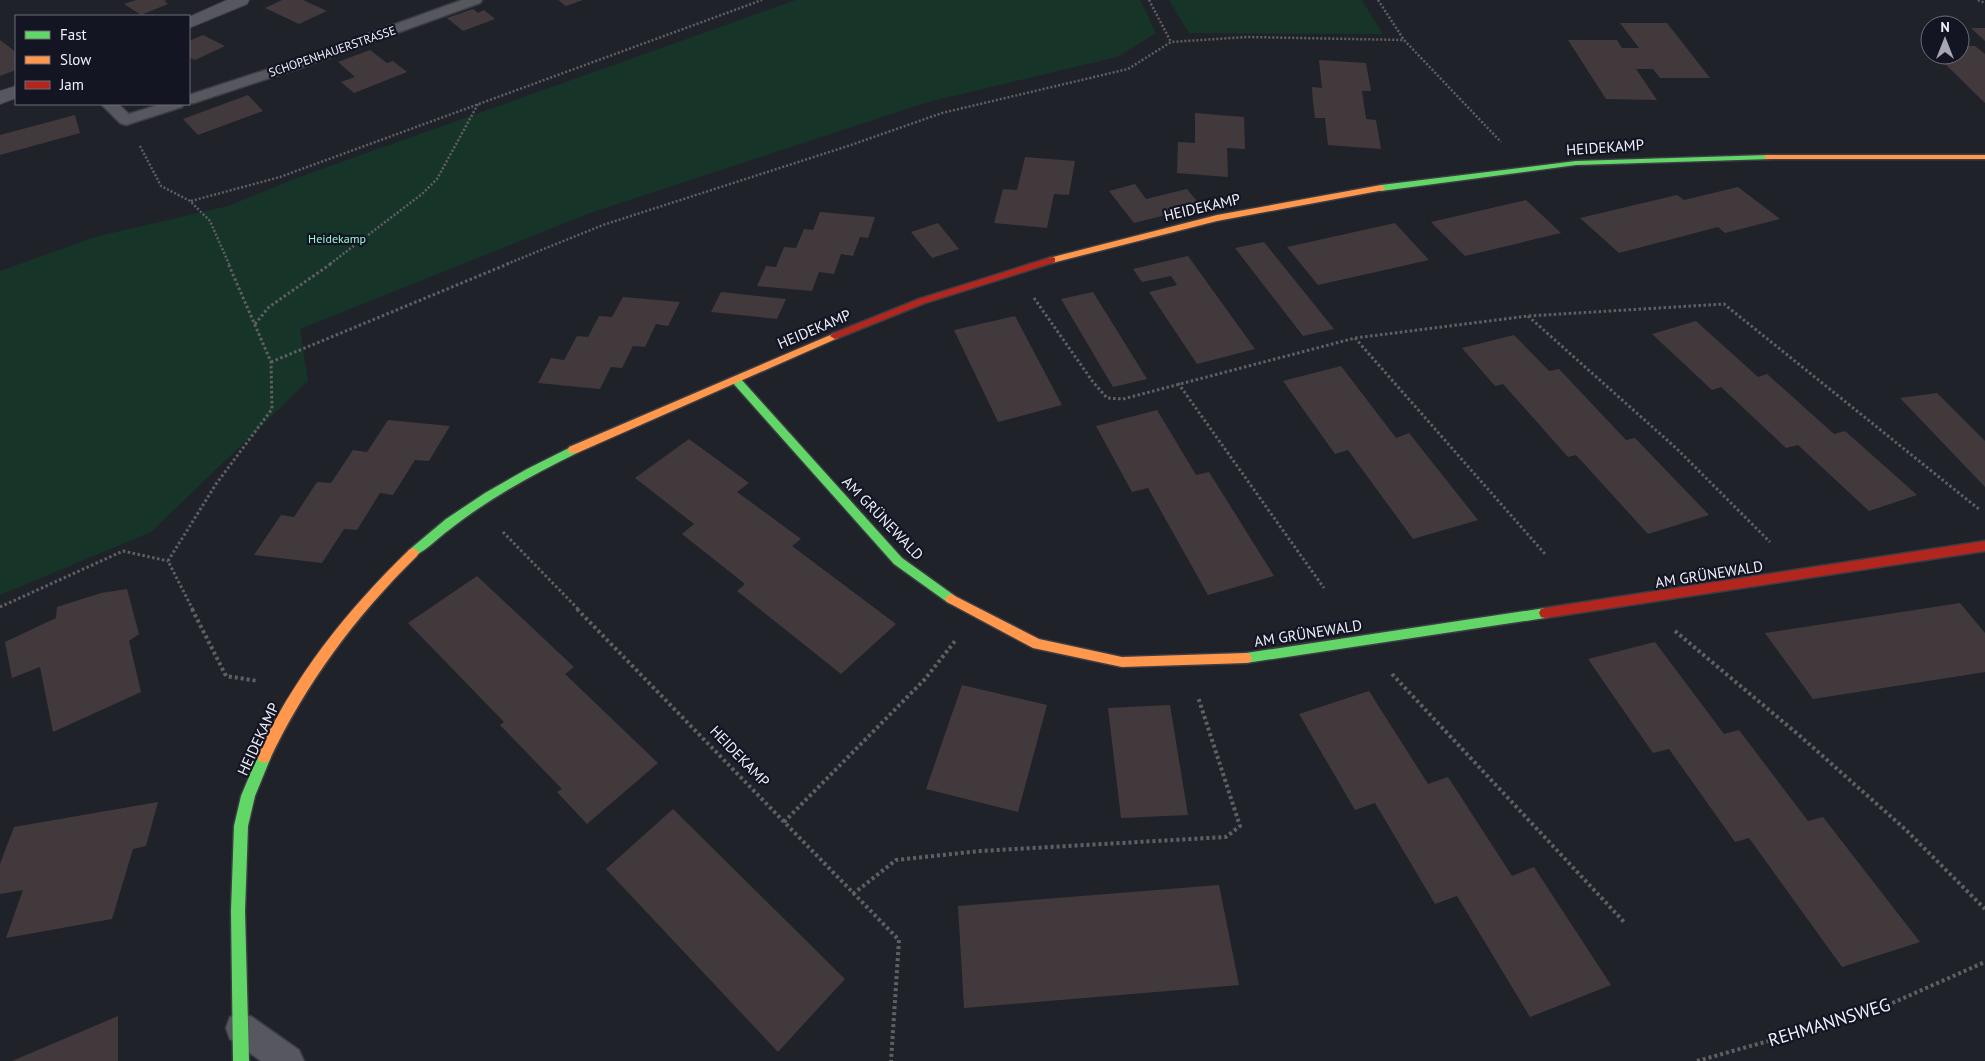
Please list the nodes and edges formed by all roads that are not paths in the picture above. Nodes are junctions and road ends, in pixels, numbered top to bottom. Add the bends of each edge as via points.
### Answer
1 (241, 0) edge
2 (475, 0) edge
3 (190, 23) edge
4 (15, 92) edge
5 (0, 98) edge
6 (190, 100) edge
7 (110, 105) edge
8 (173, 105) edge
9 (1985, 157) edge
10 (736, 380) junction
11 (1985, 546) edge
12 (241, 1028) junction
13 (241, 1061) edge
14 (288, 1061) edge

1 - 3 street
2 - 6 lane, SCHOPENHAUERSTRASSE
4 - 5 street
7 - 8 lane via 126,120
9 - 10 street, HEIDEKAMP via 1654,159 1525,168 1402,184 1207,220 1057,258 919,302
10 - 11 street, AM GRÜNEWALD via 898,560 944,595 1038,644 1122,662 1240,659
10 - 12 street, HEIDEKAMP via 533,469 477,504 445,526 375,590 327,645 298,688 268,747 243,810 237,914
12 - 13 street, HEIDEKAMP
12 - 14 lane

